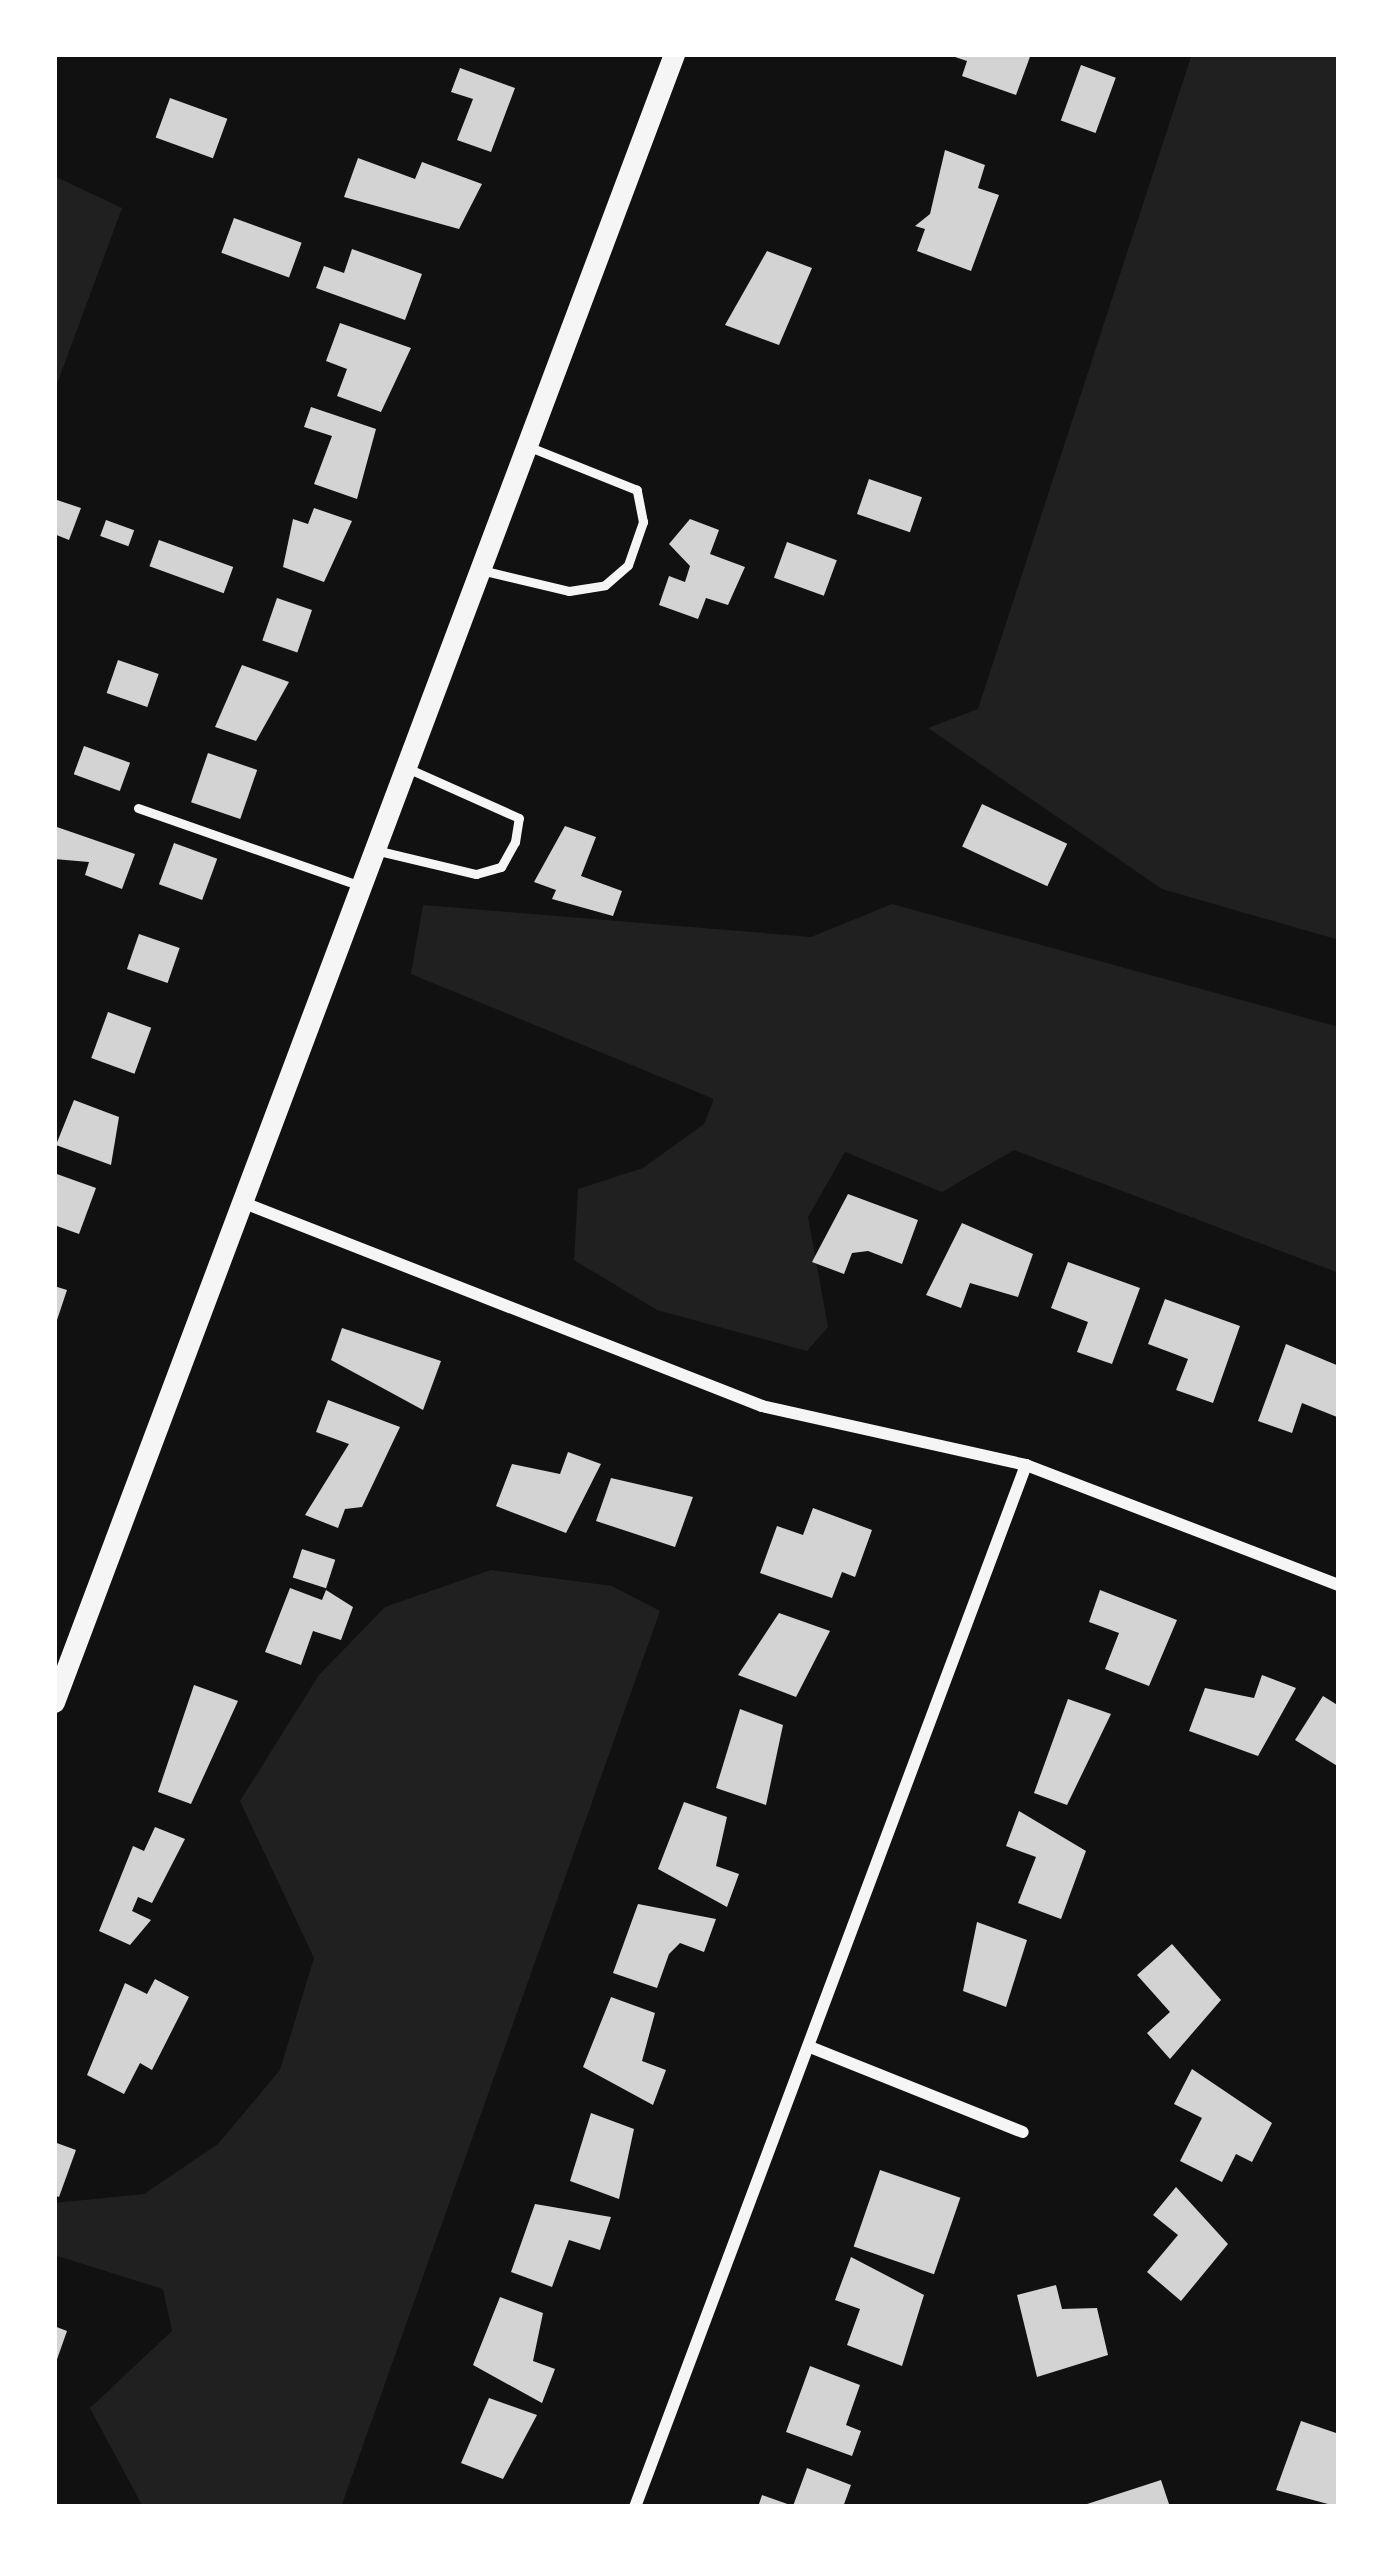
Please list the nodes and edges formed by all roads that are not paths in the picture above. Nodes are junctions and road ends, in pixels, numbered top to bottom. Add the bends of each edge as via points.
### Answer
1 (674, 54) edge
2 (527, 446) junction
3 (481, 571) junction
4 (407, 768) junction
5 (138, 808) dead end
6 (375, 850) junction
7 (361, 886) junction
8 (238, 1200) junction
9 (1026, 1466) junction
10 (1339, 1585) edge
11 (54, 1702) edge
12 (810, 2047) junction
13 (1023, 2132) dead end
14 (635, 2507) edge

1 - 2 street
2 - 3 street
2 - 3 lane via 637,490 644,522 628,566 605,585 569,591
3 - 4 street
4 - 6 street
4 - 6 lane via 519,818 514,842 501,867 476,874
5 - 7 lane
6 - 7 street
7 - 8 street
8 - 9 street via 762,1406
8 - 11 street
9 - 10 street
9 - 12 street
12 - 13 street
12 - 14 street

